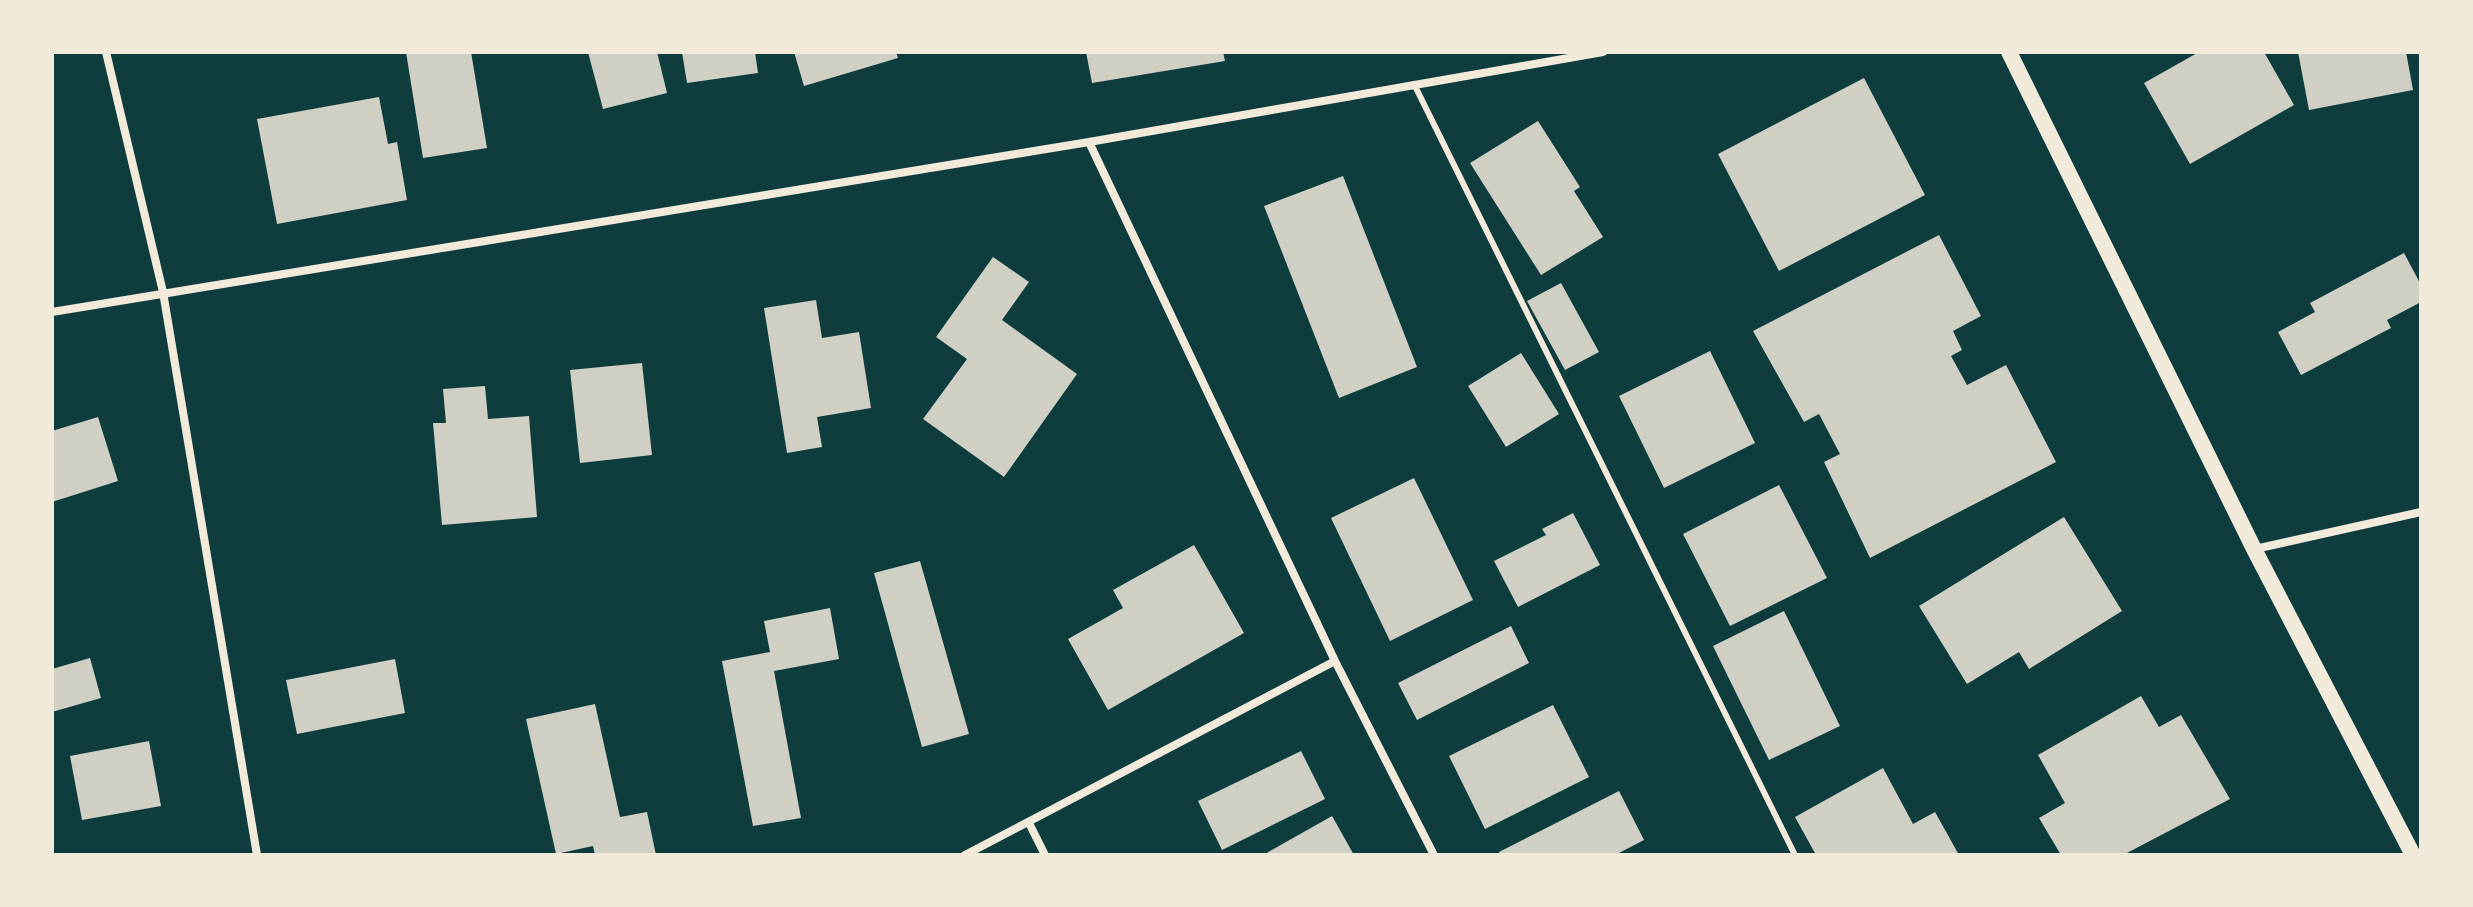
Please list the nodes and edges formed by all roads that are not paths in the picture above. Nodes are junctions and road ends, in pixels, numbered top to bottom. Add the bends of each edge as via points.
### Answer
1 (106, 52) edge
2 (1603, 52) edge
3 (2009, 52) edge
4 (1414, 84) junction
5 (1089, 142) junction
6 (163, 292) junction
7 (52, 312) edge
8 (2421, 512) edge
9 (2254, 549) junction
10 (1335, 661) junction
11 (1029, 823) junction
12 (2410, 854) edge
13 (257, 855) edge
14 (965, 855) edge
15 (1045, 855) edge
16 (1434, 855) edge
17 (1795, 855) edge

1 - 6 street
2 - 4 street
3 - 9 main road
4 - 5 street
4 - 17 lane
5 - 6 street
5 - 10 street
6 - 7 street
6 - 13 street
8 - 9 street
9 - 12 main road
10 - 11 street
10 - 16 street
11 - 14 street
11 - 15 street

